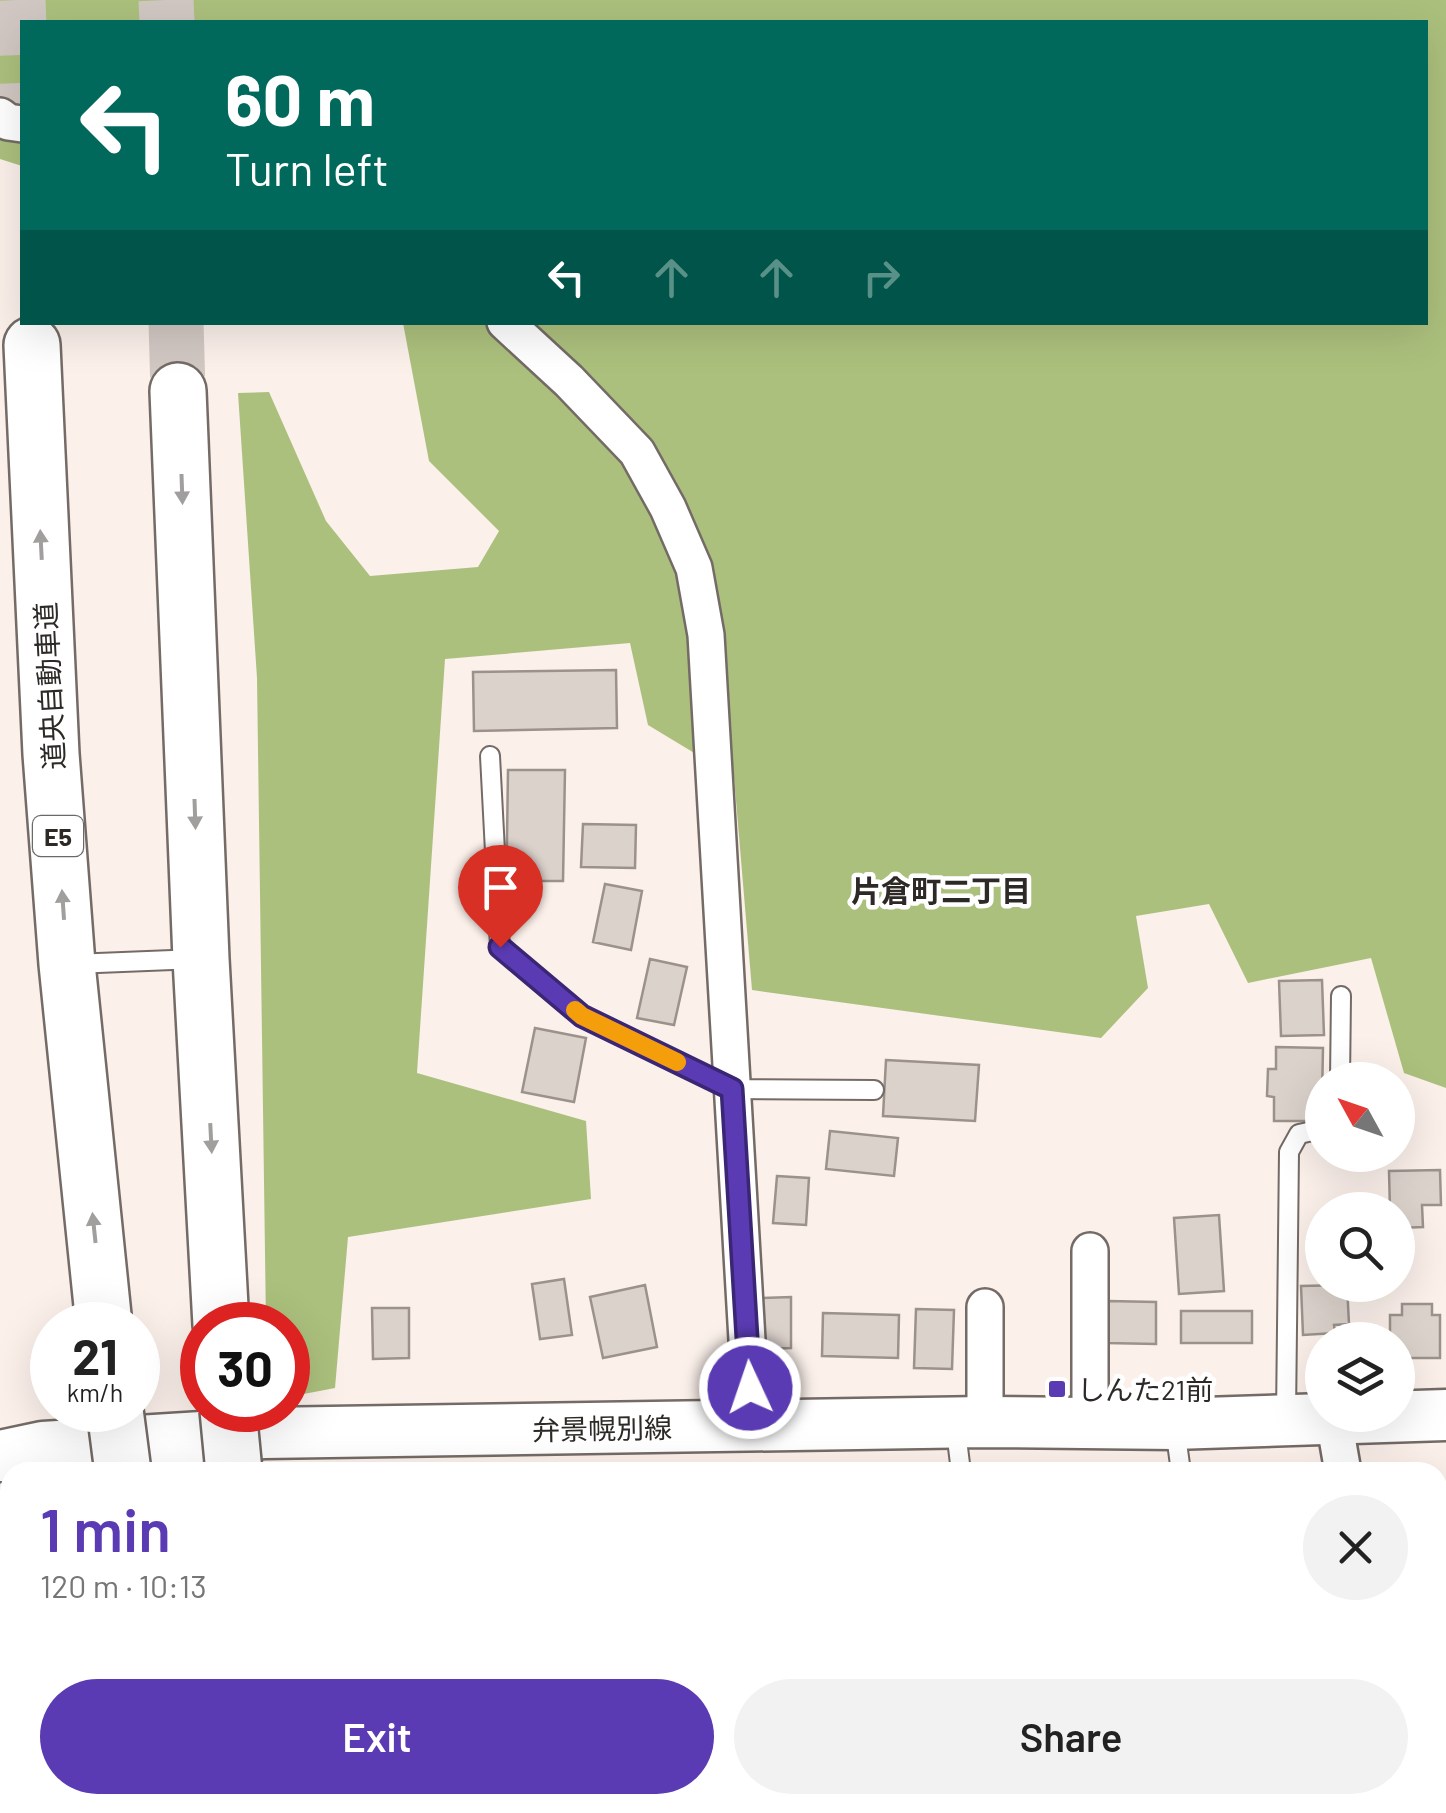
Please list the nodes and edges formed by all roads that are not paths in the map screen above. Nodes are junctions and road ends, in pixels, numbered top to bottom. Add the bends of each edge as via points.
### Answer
1 (507, 325) edge
2 (32, 345) dead end
3 (178, 392) tunnel mouth
4 (490, 756) dead end
5 (200, 959) junction
6 (67, 964) junction
7 (1342, 996) dead end
8 (1340, 1062) edge
9 (732, 1089) junction
10 (874, 1090) dead end
11 (1305, 1133) edge
12 (1090, 1251) dead end
13 (102, 1302) edge
14 (221, 1302) edge
15 (984, 1307) dead end
16 (1305, 1357) edge
17 (1446, 1415) edge
18 (1415, 1416) edge
19 (1305, 1421) edge
20 (1090, 1422) junction
21 (970, 1423) junction
22 (1174, 1424) junction
23 (752, 1426) junction
24 (118, 1432) edge
25 (230, 1432) edge
26 (1317, 1432) edge
27 (0, 1456) edge
28 (122, 1462) edge
29 (233, 1462) edge
30 (962, 1462) edge
31 (1180, 1462) edge
32 (1336, 1462) edge

1 - 9 street via 637,452 694,568 706,635
6 -> 2 highway, 道央自動車道 / E5
3 -> 5 highway
4 - 9 lane via 500,947 582,1016
5 - 6 lane
5 -> 14 highway
13 -> 6 highway, 道央自動車道 / E5
7 - 8 lane
9 - 10 lane
9 - 23 street
11 - 16 lane via 1289,1152
12 - 20 street
15 - 21 street
17 - 18 main road, 弁景幌別線
19 - 22 main road, 弁景幌別線
20 - 21 main road, 弁景幌別線
20 - 22 main road, 弁景幌別線
21 - 23 main road, 弁景幌別線
21 - 30 lane
22 - 31 lane
23 - 27 main road, 弁景幌別線 via 264,1434 43,1447
24 - 28 highway, bridge
25 - 29 highway, bridge
26 - 32 street

